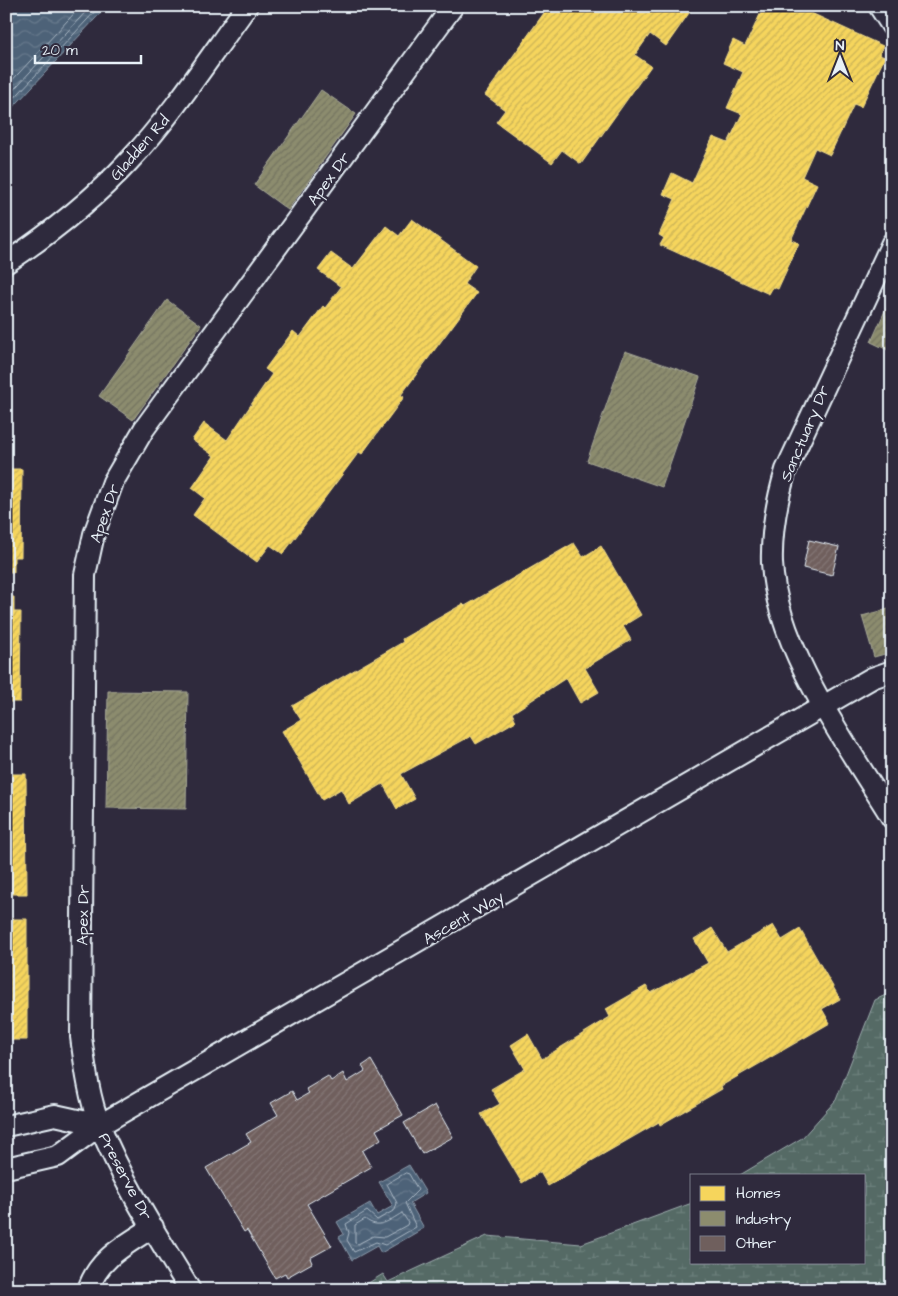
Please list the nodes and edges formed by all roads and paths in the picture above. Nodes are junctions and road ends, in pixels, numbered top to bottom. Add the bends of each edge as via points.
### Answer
1 (247, 6) edge
2 (454, 6) edge
3 (879, 6) edge
4 (892, 26) edge
5 (892, 243) edge
6 (6, 263) edge
7 (892, 671) edge
8 (824, 706) junction
9 (892, 818) edge
10 (100, 1125) junction
11 (6, 1126) edge
12 (6, 1168) edge
13 (153, 1227) junction
14 (88, 1290) edge
15 (190, 1290) edge

1 - 6 lane, Gladden Rd via 130,160 48,236
2 - 10 lane, Apex Dr via 144,429 113,482 94,534 86,575 81,1037
3 - 4 lane
5 - 8 lane, Sanctuary Dr via 786,470 774,524 772,563 781,616 790,641
7 - 8 lane, Ascent Way via 872,678
8 - 9 lane, Sanctuary Dr
8 - 10 lane, Ascent Way
10 - 11 lane via 54,1115
10 - 12 lane, Ascent Way via 58,1156
10 - 13 lane, Preserve Dr
13 - 14 lane, Preserve Dr via 107,1258 98,1267
13 - 15 lane, Preserve Dr

